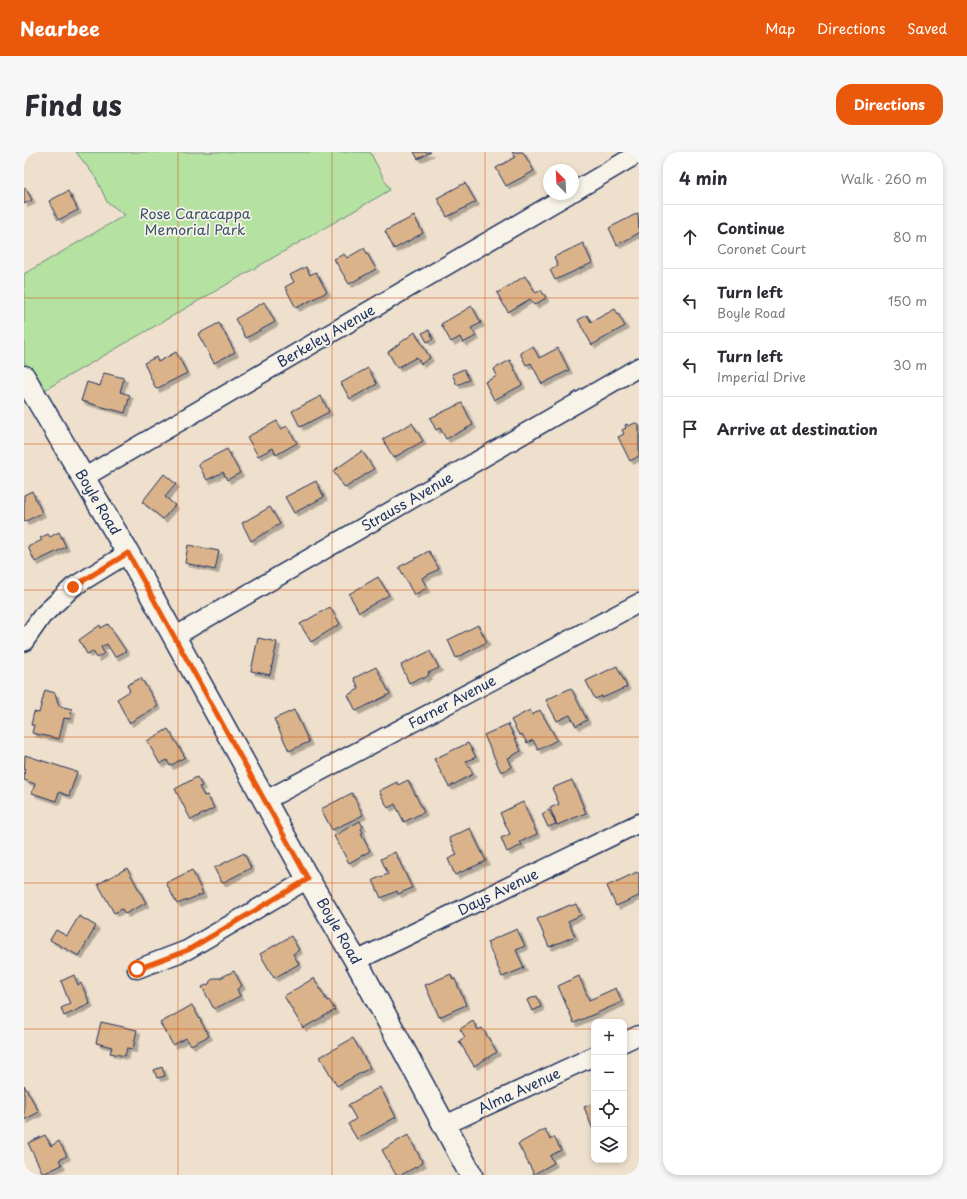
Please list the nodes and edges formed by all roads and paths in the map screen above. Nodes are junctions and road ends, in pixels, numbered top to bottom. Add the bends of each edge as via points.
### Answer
1 (639, 154) edge
2 (579, 189) edge
3 (560, 200) edge
4 (639, 367) edge
5 (24, 377) edge
6 (83, 478) junction
7 (128, 553) junction
8 (639, 603) edge
9 (174, 637) junction
10 (24, 642) edge
11 (264, 801) junction
12 (639, 823) edge
13 (308, 879) junction
14 (356, 961) junction
15 (137, 969) dead end
16 (639, 1035) edge
17 (627, 1041) edge
18 (591, 1057) edge
19 (445, 1125) junction
20 (471, 1175) edge

1 - 2 street
3 - 6 street, Berkeley Avenue
4 - 9 street, Strauss Avenue
5 - 6 street, Boyle Road
6 - 7 street, Boyle Road
7 - 9 street, Boyle Road
7 - 10 street via 73,587 42,616
8 - 11 street, Farner Avenue
9 - 11 street, Boyle Road
11 - 13 street, Boyle Road
12 - 14 street, Days Avenue
13 - 14 street, Boyle Road
13 - 15 street via 188,950
14 - 19 street, Boyle Road
16 - 17 street
18 - 19 street, Alma Avenue
19 - 20 street, Boyle Road

